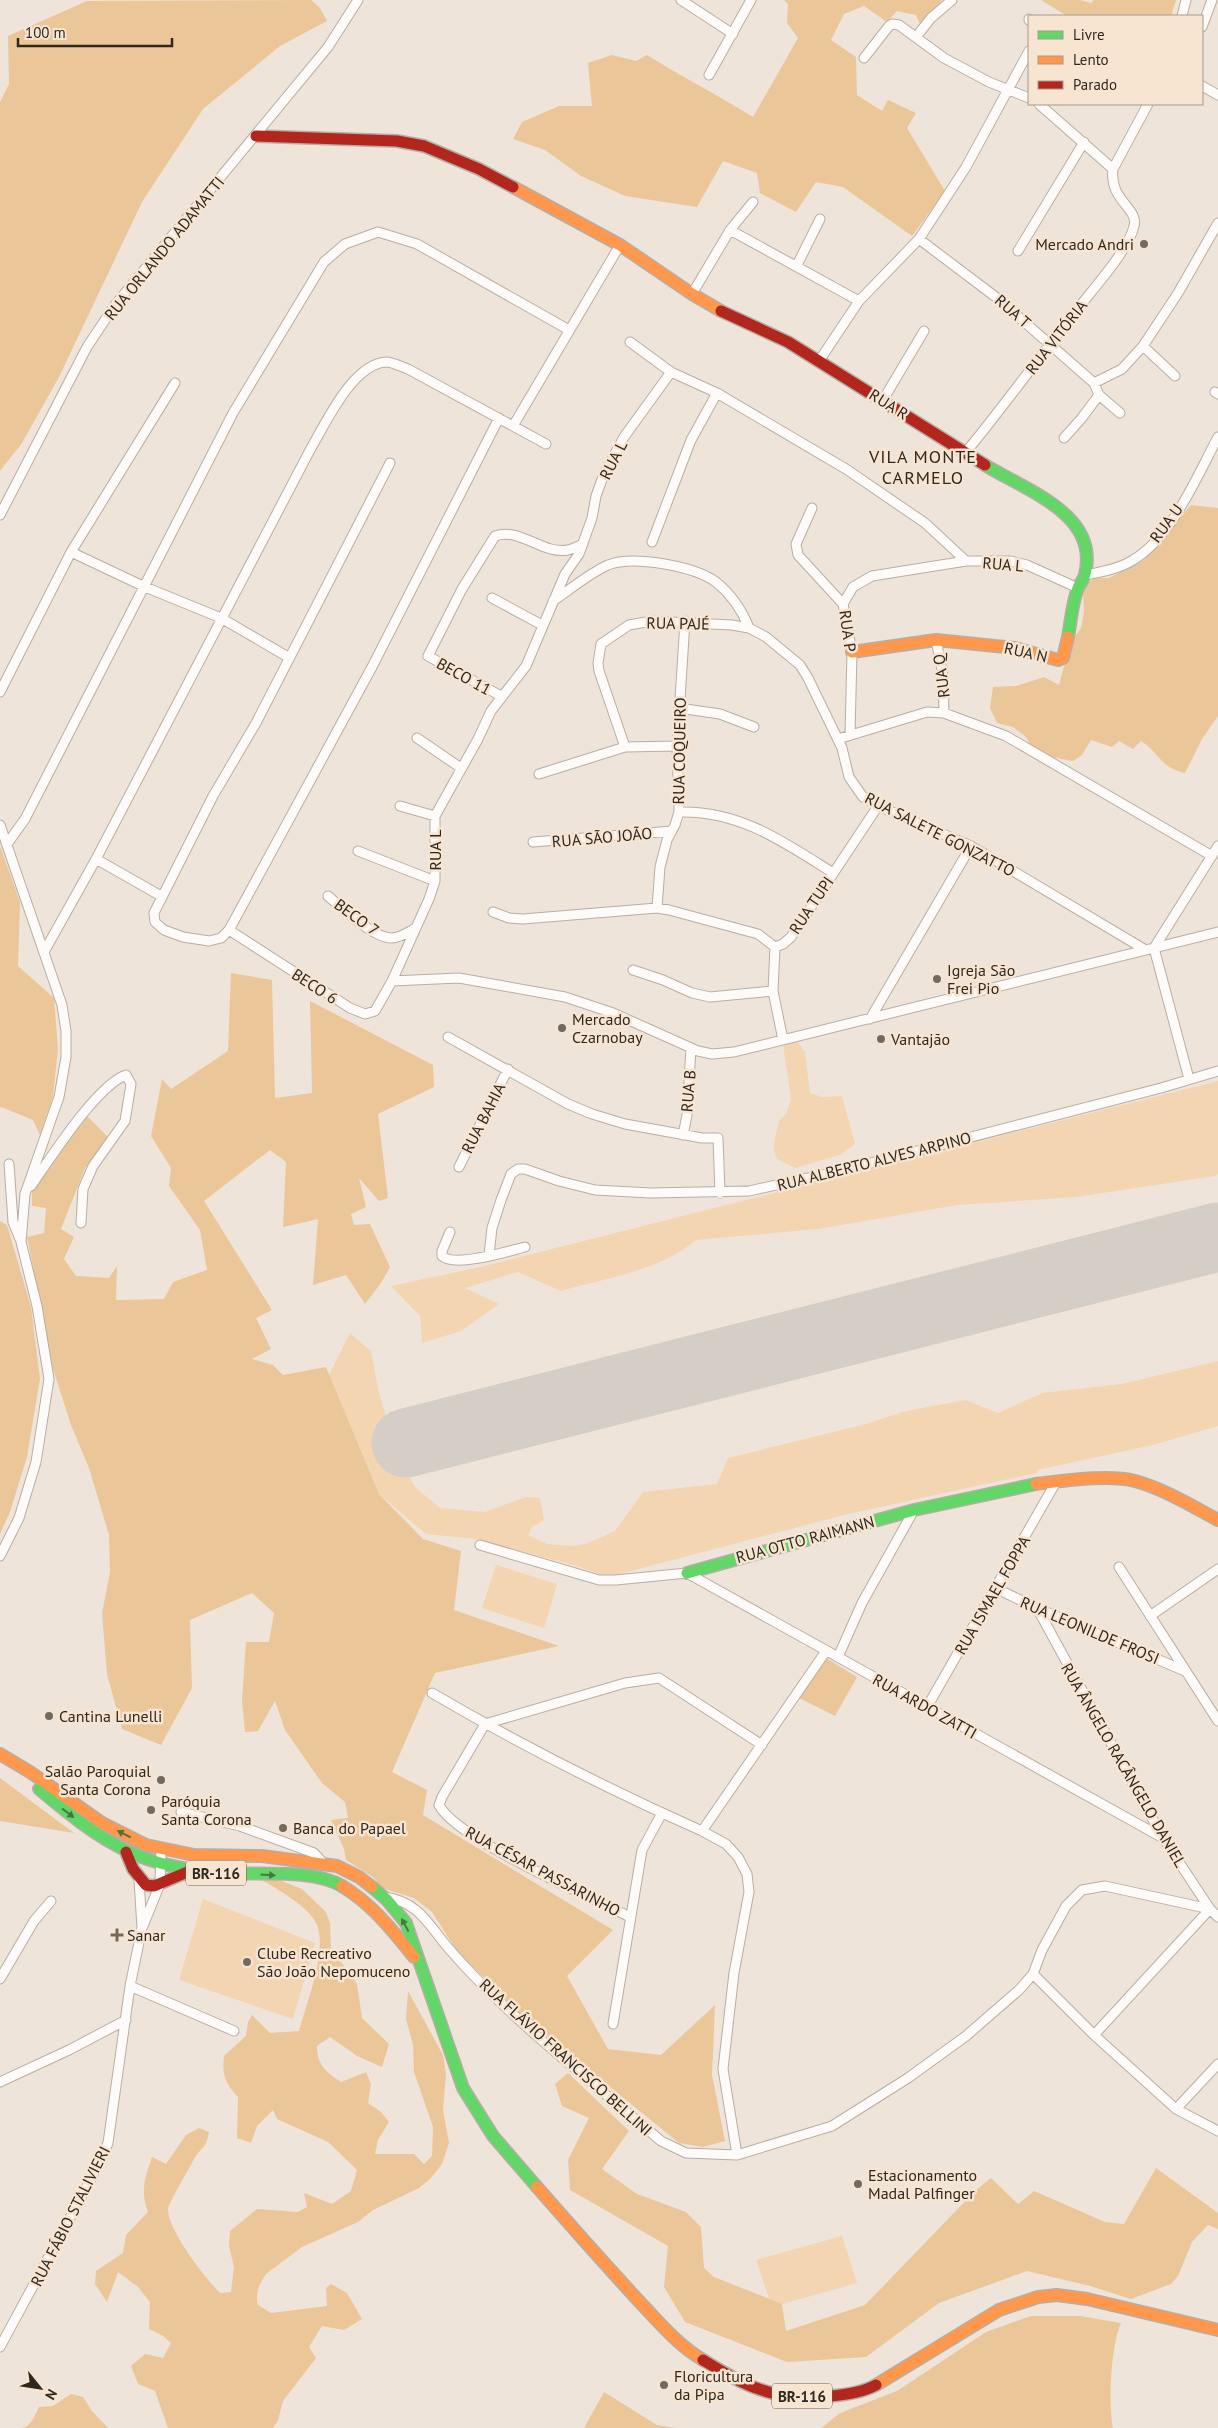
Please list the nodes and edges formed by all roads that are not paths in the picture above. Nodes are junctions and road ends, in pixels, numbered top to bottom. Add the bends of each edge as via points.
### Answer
1 (358, 0) edge
2 (681, 0) edge
3 (751, 0) edge
4 (952, 0) edge
5 (1186, 0) edge
6 (1212, 0) edge
7 (1182, 15) edge
8 (1203, 24) edge
9 (733, 34) junction
10 (916, 37) junction
11 (1028, 53) edge
12 (864, 58) dead end
13 (709, 75) dead end
14 (1203, 87) edge
15 (1007, 88) junction
16 (1218, 96) edge
17 (1028, 98) edge
18 (1040, 105) edge
19 (1147, 105) edge
20 (256, 136) junction
21 (1084, 142) junction
22 (1113, 169) junction
23 (753, 202) dead end
24 (820, 219) dead end
25 (1218, 223) edge
26 (730, 230) junction
27 (919, 239) junction
28 (620, 245) junction
29 (1018, 250) dead end
30 (797, 265) junction
31 (692, 294) junction
32 (859, 301) junction
33 (569, 330) junction
34 (924, 331) dead end
35 (630, 342) dead end
36 (1050, 344) junction
37 (1144, 346) junction
38 (819, 361) junction
39 (671, 372) junction
40 (1176, 376) dead end
41 (175, 383) dead end
42 (1094, 383) junction
43 (717, 393) junction
44 (1099, 395) junction
45 (883, 400) junction
46 (1120, 413) dead end
47 (499, 418) junction
48 (513, 426) junction
49 (1218, 437) edge
50 (1064, 438) dead end
51 (546, 444) dead end
52 (966, 452) junction
53 (390, 463) dead end
54 (812, 508) dead end
55 (0, 515) edge
56 (1078, 527) joint
57 (652, 542) dead end
58 (583, 544) junction
59 (71, 552) junction
60 (966, 561) junction
61 (1085, 575) junction
62 (145, 587) junction
63 (1078, 588) junction
64 (492, 598) dead end
65 (553, 601) junction
66 (843, 604) junction
67 (221, 618) junction
68 (685, 621) junction
69 (542, 625) junction
70 (749, 628) junction
71 (936, 640) junction
72 (852, 652) junction
73 (288, 657) junction
74 (0, 692) edge
75 (501, 696) junction
76 (679, 708) junction
77 (944, 713) junction
78 (754, 727) dead end
79 (850, 735) junction
80 (417, 738) dead end
81 (838, 739) junction
82 (677, 746) junction
83 (625, 747) junction
84 (461, 768) junction
85 (539, 774) dead end
86 (400, 806) dead end
87 (878, 806) junction
88 (679, 812) junction
89 (435, 816) junction
90 (0, 825) edge
91 (672, 831) junction
92 (533, 842) dead end
93 (7, 844) junction
94 (971, 846) junction
95 (1218, 846) edge
96 (358, 851) dead end
97 (1212, 856) junction
98 (96, 859) junction
99 (832, 873) junction
100 (435, 881) junction
101 (161, 896) junction
102 (328, 896) dead end
103 (657, 908) junction
104 (494, 912) dead end
105 (229, 930) junction
106 (414, 930) junction
107 (1218, 932) edge
108 (775, 947) junction
109 (1149, 949) junction
110 (44, 952) junction
111 (632, 970) dead end
112 (392, 981) junction
113 (773, 991) junction
114 (870, 1019) junction
115 (448, 1037) dead end
116 (782, 1040) junction
117 (692, 1048) junction
118 (508, 1069) junction
119 (1218, 1070) edge
120 (1189, 1079) junction
121 (683, 1135) junction
122 (9, 1164) dead end
123 (459, 1167) dead end
124 (720, 1193) junction
125 (25, 1194) junction
126 (82, 1223) dead end
127 (450, 1232) dead end
128 (21, 1242) junction
129 (525, 1247) dead end
130 (489, 1255) junction
131 (1056, 1482) junction
132 (914, 1510) junction
133 (1217, 1521) edge
134 (480, 1545) dead end
135 (0, 1556) edge
136 (1119, 1567) dead end
137 (1218, 1569) edge
138 (687, 1573) junction
139 (996, 1588) junction
140 (1037, 1608) junction
141 (1150, 1616) junction
142 (826, 1651) junction
143 (838, 1658) junction
144 (1185, 1671) junction
145 (432, 1692) dead end
146 (927, 1707) junction
147 (1218, 1721) edge
148 (485, 1724) junction
149 (762, 1745) junction
150 (3, 1756) edge
151 (181, 1812) dead end
152 (662, 1814) junction
153 (702, 1831) junction
154 (1163, 1838) junction
155 (146, 1845) junction
156 (264, 1846) junction
157 (162, 1850) junction
158 (126, 1852) junction
159 (142, 1859) junction
160 (324, 1864) junction
161 (162, 1865) junction
162 (194, 1869) junction
163 (138, 1878) junction
164 (319, 1878) junction
165 (160, 1884) junction
166 (382, 1897) junction
167 (51, 1901) dead end
168 (365, 1901) junction
169 (1210, 1908) junction
170 (630, 1917) junction
171 (1218, 1917) edge
172 (142, 1928) junction
173 (424, 1970) junction
174 (1033, 1974) junction
175 (0, 1979) edge
176 (130, 1986) junction
177 (126, 2020) junction
178 (613, 2024) dead end
179 (234, 2031) dead end
180 (1094, 2035) junction
181 (1218, 2064) edge
182 (0, 2082) edge
183 (1176, 2109) junction
184 (1218, 2131) edge
185 (737, 2155) junction
186 (1218, 2330) edge
187 (0, 2348) edge

1 - 20 street, RUA ORLANDO ADAMATTI via 328,47
2 - 9 street
3 - 9 street
4 - 10 street
5 - 7 street
6 - 8 street
9 - 13 street
10 - 12 street via 892,24
10 - 15 street via 944,58
11 - 15 street
14 - 16 street
15 - 17 street
15 - 27 street via 966,167
18 - 21 street
19 - 22 street
20 - 28 main road, RUA R via 350,138 424,146 479,169
20 - 55 street, RUA ORLANDO ADAMATTI via 115,304 87,347
21 - 22 street
21 - 29 street
22 - 36 street, RUA VITÓRIA via 1113,189 1134,217 1134,226 1128,241
23 - 26 street
24 - 30 street
25 - 37 street
26 - 30 street
26 - 31 street
27 - 32 street
27 - 36 street, RUA T via 997,298
28 - 31 main road, RUA R
28 - 33 street
30 - 32 street
31 - 38 main road, RUA R
32 - 38 street
33 - 48 street
33 - 62 street via 417,244 378,232 345,244 324,262 233,413
34 - 45 street
35 - 39 street
36 - 42 street, RUA T
36 - 52 street, RUA VITÓRIA
37 - 40 street
37 - 42 street via 1122,369
38 - 45 main road, RUA R
39 - 43 street, RUA L
39 - 58 street, RUA L via 624,437 604,474
41 - 59 street
42 - 44 street, RUA T
43 - 57 street via 691,440
43 - 60 street, RUA L via 846,469 925,523
44 - 46 street, RUA T
44 - 50 street
45 - 52 main road, RUA R
47 - 48 street
47 - 67 street via 408,369 386,362 366,370 346,390 310,450
47 - 105 street via 359,691
48 - 51 street
49 - 61 street, RUA U via 1172,520 1154,543 1133,561
52 - 56 main road, RUA R via 1044,496
53 - 73 street
54 - 66 street via 796,544 798,555
56 - 61 main road, RUA N via 1087,551
58 - 65 street, RUA L
58 - 75 street, BECO 11 via 567,550 511,534 495,536 462,589 428,656
59 - 62 street
59 - 74 street
60 - 63 street, RUA L via 1027,564
60 - 66 street, RUA P via 872,576 853,587
61 - 63 main road, RUA N
62 - 67 street
62 - 93 street via 25,819
63 - 71 main road, RUA N via 1063,658 1058,660 1015,648
64 - 69 street
65 - 69 street, RUA L
65 - 70 street via 610,564 644,560 714,580 742,611
66 - 72 street, RUA P
67 - 73 street
67 - 98 street
68 - 70 street, RUA PAJÉ
68 - 76 street, RUA COQUEIRO
68 - 83 street, RUA PAJÉ via 639,622 615,633 601,644 599,671
69 - 75 street, RUA L via 526,666
70 - 81 street, RUA SALETE GONZATTO via 766,637 800,665
71 - 72 main road, RUA N
71 - 77 street, RUA Q via 943,675
72 - 79 street, RUA P
73 - 101 street
75 - 84 street, RUA L
76 - 78 street via 720,714
76 - 82 street, RUA COQUEIRO
77 - 79 street via 927,712
77 - 97 street via 1006,736
79 - 81 street
80 - 84 street
81 - 87 street, RUA SALETE GONZATTO via 849,777 864,797
82 - 83 street
82 - 88 street, RUA COQUEIRO
83 - 85 street
84 - 89 street, RUA L
86 - 89 street
87 - 94 street, RUA SALETE GONZATTO
87 - 99 street, RUA TUPI
88 - 91 street, RUA COQUEIRO
88 - 99 street via 716,814 756,826
89 - 100 street, RUA L
90 - 93 street
91 - 92 street, RUA SÃO JOÃO
91 - 103 street, RUA COQUEIRO via 660,867
93 - 110 street
94 - 109 street, RUA SALETE GONZATTO
94 - 114 street
95 - 97 street
96 - 100 street
97 - 109 street
98 - 101 street
98 - 110 street
99 - 108 street, RUA TUPI via 791,937
100 - 106 street, RUA L
101 - 105 street via 154,913 155,922 164,930 183,937 209,940 221,938
102 - 106 street, BECO 7 via 383,936 392,938
103 - 104 street via 523,920
103 - 108 street via 758,934
105 - 112 street, BECO 6 via 309,984 365,1014 375,1011
106 - 112 street, RUA L
107 - 109 street
108 - 113 street, RUA TUPI
109 - 114 street
109 - 120 street
110 - 125 street via 62,1005 66,1057 59,1097
111 - 113 street via 692,994 710,997
112 - 117 street via 459,978 565,997
113 - 116 street, RUA TUPI
114 - 116 street
115 - 118 street
116 - 117 street via 712,1054
117 - 121 street, RUA B
118 - 121 street via 568,1104 592,1114
118 - 123 street, RUA BAHIA
119 - 120 street, RUA ALBERTO ALVES ARPINO
120 - 124 street, RUA ALBERTO ALVES ARPINO via 840,1171 749,1191
121 - 124 street via 718,1138
122 - 128 street via 14,1222
124 - 130 street, RUA ALBERTO ALVES ARPINO via 595,1190 525,1169 511,1174 492,1228
125 - 126 street via 86,1111 114,1082 126,1075 131,1084 125,1122 93,1166 83,1189
125 - 128 street
127 - 130 street via 442,1251 446,1259 466,1260
128 - 135 street via 37,1306 49,1378 36,1462 19,1518
129 - 130 street
131 - 132 main road, RUA OTTO RAIMANN
131 - 133 main road, RUA OTTO RAIMANN via 1134,1481 1173,1497
131 - 139 street, RUA ISMAEL FOPPA
132 - 138 main road, RUA OTTO RAIMANN
132 - 143 street via 862,1603
134 - 138 street, RUA OTTO RAIMANN via 599,1580
136 - 141 street
137 - 141 street
138 - 142 street, RUA ARDO ZATTI
139 - 140 street, RUA LEONILDE FROSI
139 - 146 street, RUA ISMAEL FOPPA
140 - 144 street, RUA LEONILDE FROSI
140 - 154 street, RUA ÂNGELO RACÂNGELO DANIEL
141 - 144 street
142 - 143 street, RUA ARDO ZATTI
142 - 149 street
143 - 146 street, RUA ARDO ZATTI
144 - 147 street
145 - 148 street
146 - 154 street, RUA ARDO ZATTI
148 - 149 street via 625,1684 659,1678
148 - 152 street
148 - 170 street, RUA CÉSAR PASSARINHO via 442,1797 439,1806 443,1813 456,1825 502,1852
149 - 153 street
155 -> 150 main road, BR-116 via 102,1823
150 -> 158 main road, BR-116 via 66,1811
151 - 156 street via 240,1826
152 - 153 street
152 - 170 street via 642,1850
153 - 185 street via 726,1844 738,1857 747,1874 749,1892 734,1973 723,2069
154 - 169 street, RUA ÂNGELO RACÂNGELO DANIEL
155 - 157 main road, BR-116
155 - 159 street, RUA FÁBIO STALIVIERI
156 - 157 main road, BR-116 via 212,1856
156 - 160 main road, BR-116
156 - 160 street via 314,1853
157 - 161 street, RUA FÁBIO STALIVIERI
158 - 159 main road, BR-116
158 - 163 main road
159 - 161 main road, BR-116
159 - 163 street, RUA FÁBIO STALIVIERI
160 - 164 street
160 - 166 main road, BR-116 via 337,1866 359,1877
161 - 162 main road, BR-116
161 - 165 street, RUA FÁBIO STALIVIERI
162 -> 164 main road, BR-116
162 - 165 main road
163 - 165 main road via 146,1885
163 - 172 street, RUA FÁBIO STALIVIERI
164 - 168 main road, BR-116 via 336,1883
165 - 172 street, RUA FÁBIO STALIVIERI
166 - 168 street, RUA FLÁVIO FRANCISCO BELLINI
173 -> 166 main road, BR-116 via 406,1924
166 - 185 street, RUA FLÁVIO FRANCISCO BELLINI via 406,1902 419,1912 450,1951 516,2016 661,2141 686,2153
167 - 175 street via 34,1921
168 - 173 main road, BR-116
169 - 171 street, RUA ÂNGELO RACÂNGELO DANIEL
169 - 174 street via 1105,1886 1082,1890 1066,1906
169 - 180 street
170 - 178 street
172 - 176 street, RUA FÁBIO STALIVIERI
173 - 186 main road, BR-116 via 463,2088 492,2136 667,2331 691,2353 734,2379 777,2394 837,2396 867,2390 999,2310 1038,2297 1087,2299
174 - 180 street
174 - 185 street, RUA FLÁVIO FRANCISCO BELLINI via 966,2036 908,2078 832,2126
176 - 177 street, RUA FÁBIO STALIVIERI
176 - 179 street
177 - 182 street
177 - 187 street, RUA FÁBIO STALIVIERI via 108,2143
180 - 183 street
181 - 183 street
183 - 184 street

